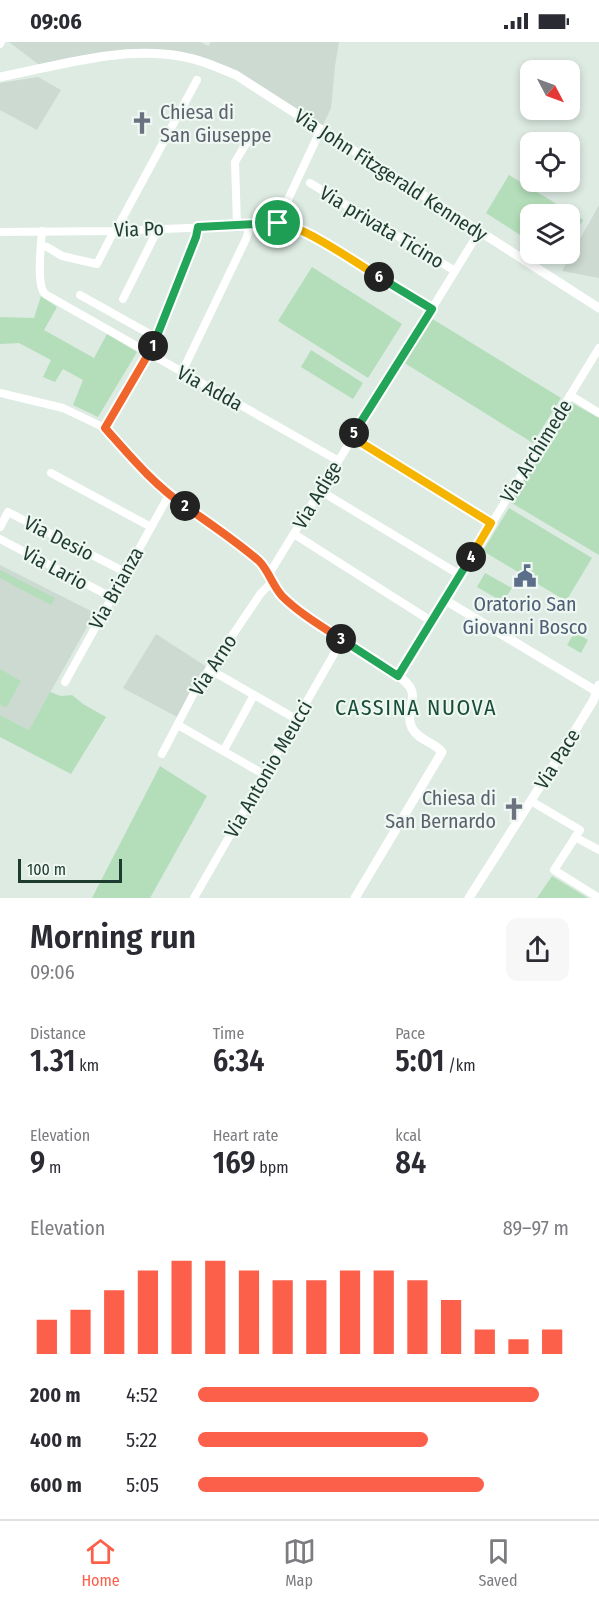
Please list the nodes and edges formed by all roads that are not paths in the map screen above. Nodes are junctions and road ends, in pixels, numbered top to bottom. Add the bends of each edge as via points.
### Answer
1 (0, 77) edge
2 (197, 80) dead end
3 (321, 129) junction
4 (253, 132) dead end
5 (310, 183) dead end
6 (278, 223) junction
7 (252, 224) junction
8 (237, 225) junction
9 (198, 227) junction
10 (158, 229) junction
11 (42, 231) junction
12 (115, 231) junction
13 (0, 232) edge
14 (479, 232) junction
15 (41, 246) junction
16 (455, 271) junction
17 (80, 295) dead end
18 (123, 299) dead end
19 (599, 308) edge
20 (432, 309) junction
21 (157, 338) junction
22 (599, 348) edge
23 (149, 354) junction
24 (182, 372) junction
25 (0, 393) edge
26 (570, 395) junction
27 (599, 412) edge
28 (105, 428) junction
29 (352, 437) junction
30 (337, 460) junction
31 (51, 473) dead end
32 (319, 490) junction
33 (169, 495) junction
34 (491, 523) junction
35 (0, 527) edge
36 (151, 527) junction
37 (294, 534) junction
38 (0, 539) edge
39 (125, 572) junction
40 (460, 575) junction
41 (270, 578) junction
42 (111, 597) junction
43 (445, 600) junction
44 (431, 621) junction
45 (342, 640) junction
46 (209, 669) junction
47 (398, 676) junction
48 (65, 682) dead end
49 (597, 688) edge
50 (254, 695) junction
51 (296, 719) junction
52 (178, 725) junction
53 (224, 750) junction
54 (162, 754) dead end
55 (265, 774) junction
56 (531, 801) junction
57 (575, 837) junction
58 (599, 850) edge
59 (194, 898) edge
60 (355, 898) edge
61 (470, 898) edge
62 (599, 898) edge

1 - 3 street, Via John Fitzgerald Kennedy via 114,55 148,52 179,56 236,75
2 - 12 street
3 - 6 street
3 - 14 street, Via John Fitzgerald Kennedy
4 - 8 street via 235,162
5 - 16 street, Via privata Ticino
6 - 7 street, Via Po
6 - 20 street via 311,236
7 - 8 street, Via Po
7 - 24 street
8 - 9 street, Via Po
9 - 10 street, Via Po
9 - 21 street
10 - 12 street, Via Po
10 - 18 street
11 - 12 street, Via Po
11 - 13 street, Via Po
11 - 15 street, Via Adda
12 - 15 street via 97,264 62,256
14 - 16 street, Via Adige
14 - 19 street, Via John Fitzgerald Kennedy
15 - 23 street, Via Adda via 44,292
16 - 20 street, Via Adige
17 - 21 street
20 - 29 street, Via Adige
21 - 23 street
22 - 26 street, Via Archimede
23 - 24 street, Via Adda
23 - 28 street
24 - 30 street, Via Adda
25 - 28 street via 63,408
26 - 27 street
26 - 34 street, Via Archimede
28 - 33 street
29 - 30 street, Via Adige
29 - 34 street
30 - 32 street, Via Adige
31 - 36 street
32 - 37 street, Via Adige
32 - 40 street
33 - 36 street, Via Brianza
33 - 41 street via 244,548 261,563
34 - 40 street, Via Archimede
35 - 39 street, Via Desio via 8,512
36 - 39 street, Via Brianza
37 - 41 street, Via Adige
37 - 44 street
38 - 42 street, Via Lario
39 - 42 street, Via Brianza
40 - 43 street, Via Archimede
41 - 45 street via 282,596
41 - 46 street, Via Arno
42 - 48 street, Via Brianza
43 - 44 street, Via Archimede
43 - 49 street
44 - 47 street, Via Archimede
45 - 47 street
45 - 51 street, Via Antonio Meucci
46 - 50 street
46 - 52 street, Via Arno
47 - 60 street via 413,694 412,728 442,752
49 - 56 street, Via Pace via 593,701
50 - 51 street
50 - 53 street
51 - 55 street, Via Antonio Meucci
52 - 53 street
52 - 54 street, Via Arno
53 - 55 street
55 - 59 street, Via Antonio Meucci
56 - 57 street via 580,830
56 - 61 street, Via Pace
57 - 58 street
57 - 62 street via 554,870

